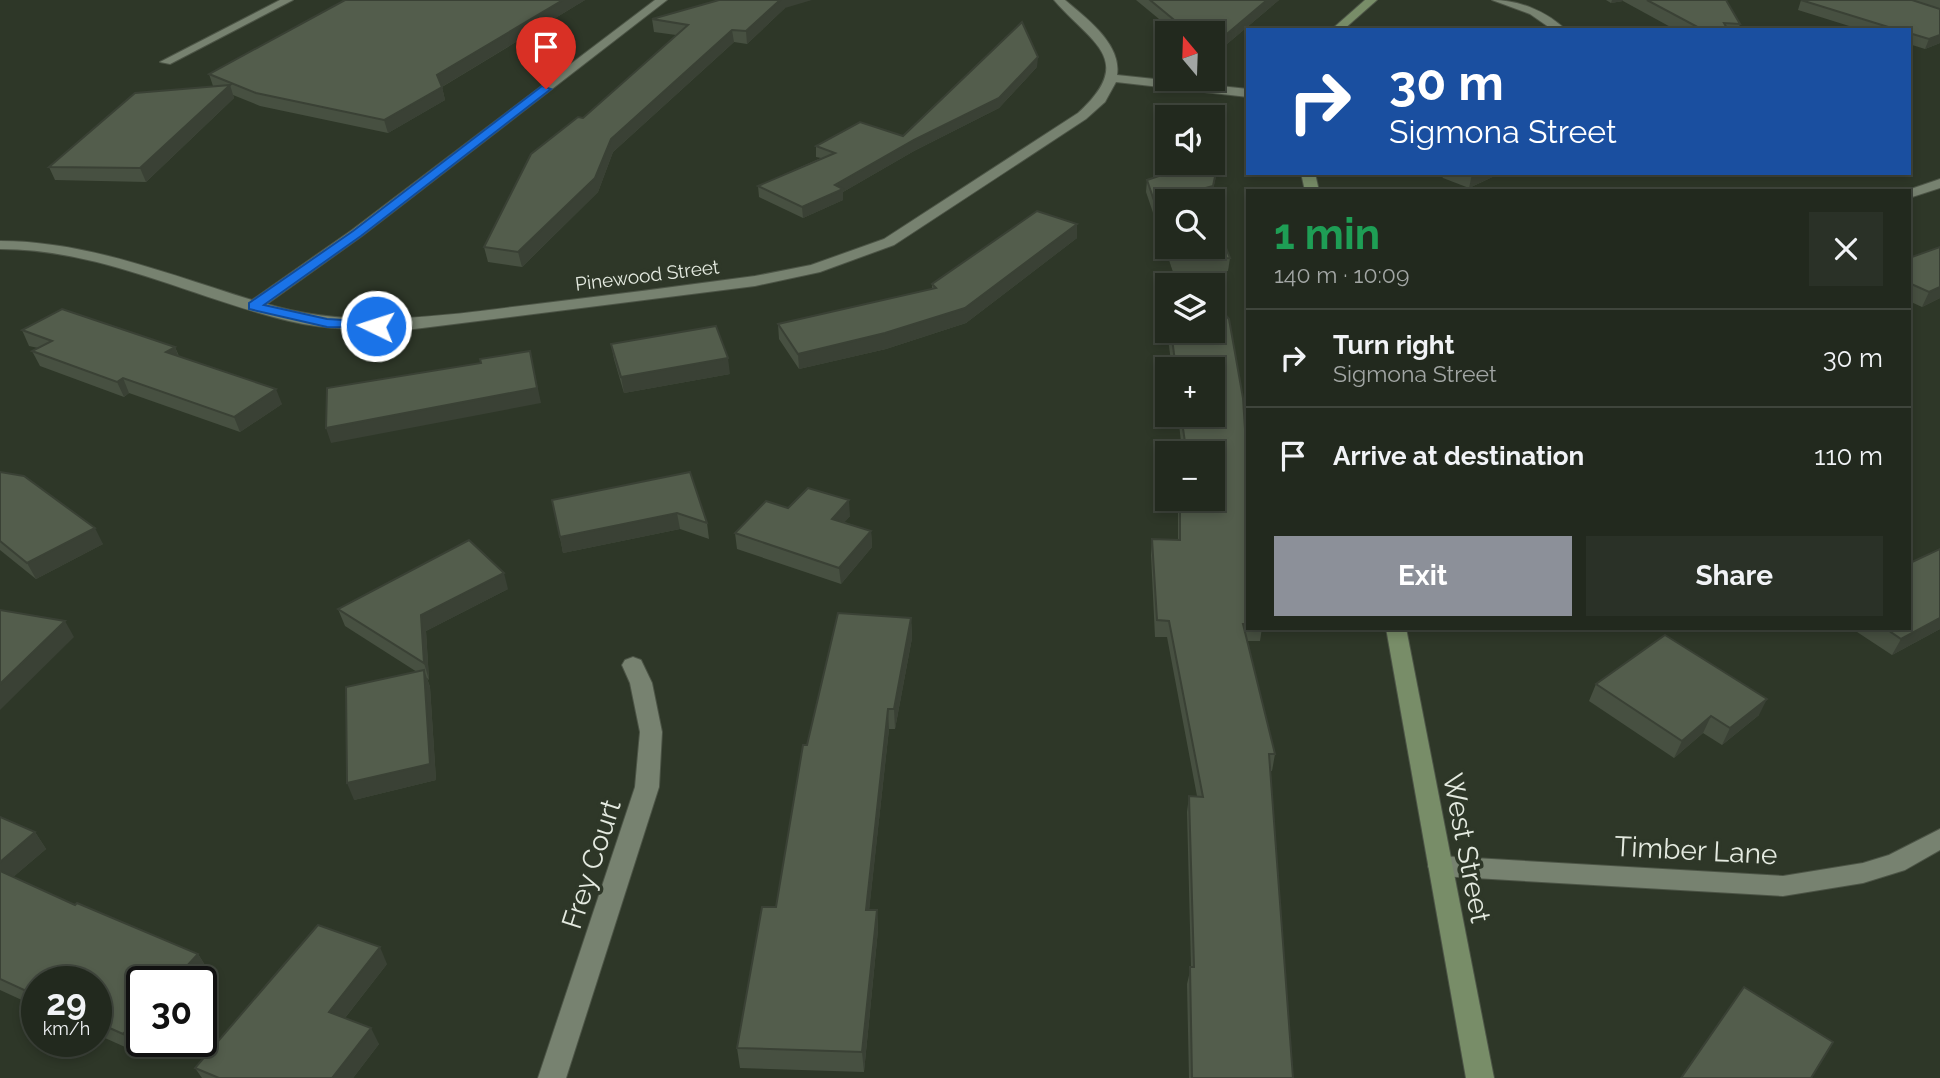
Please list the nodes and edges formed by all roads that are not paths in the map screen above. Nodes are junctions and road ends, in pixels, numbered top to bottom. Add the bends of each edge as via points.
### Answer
1 (288, 0) edge
2 (662, 0) edge
3 (1059, 0) edge
4 (1372, 0) edge
5 (1497, 0) edge
6 (1338, 28) edge
7 (1558, 28) edge
8 (166, 62) dead end
9 (1112, 78) junction
10 (1246, 93) edge
11 (1940, 183) edge
12 (1911, 193) edge
13 (0, 245) edge
14 (254, 306) junction
15 (1396, 630) edge
16 (634, 665) dead end
17 (1940, 839) edge
18 (1440, 866) junction
19 (552, 1078) edge
20 (1480, 1078) edge

1 - 8 street
2 - 14 street
3 - 9 street via 1100,37 1109,51
4 - 6 main road
5 - 7 street via 1534,12
9 - 10 street
9 - 14 street, Pinewood Street via 1098,103 1085,114 946,206 889,242 815,269 755,281 406,325 327,323
11 - 12 street
13 - 14 street, Pinewood Street via 85,254
15 - 18 main road, West Street
16 - 19 street, Frey Court via 651,732 647,787
17 - 18 street, Timber Lane via 1896,863 1863,873 1783,886
18 - 20 main road, West Street

